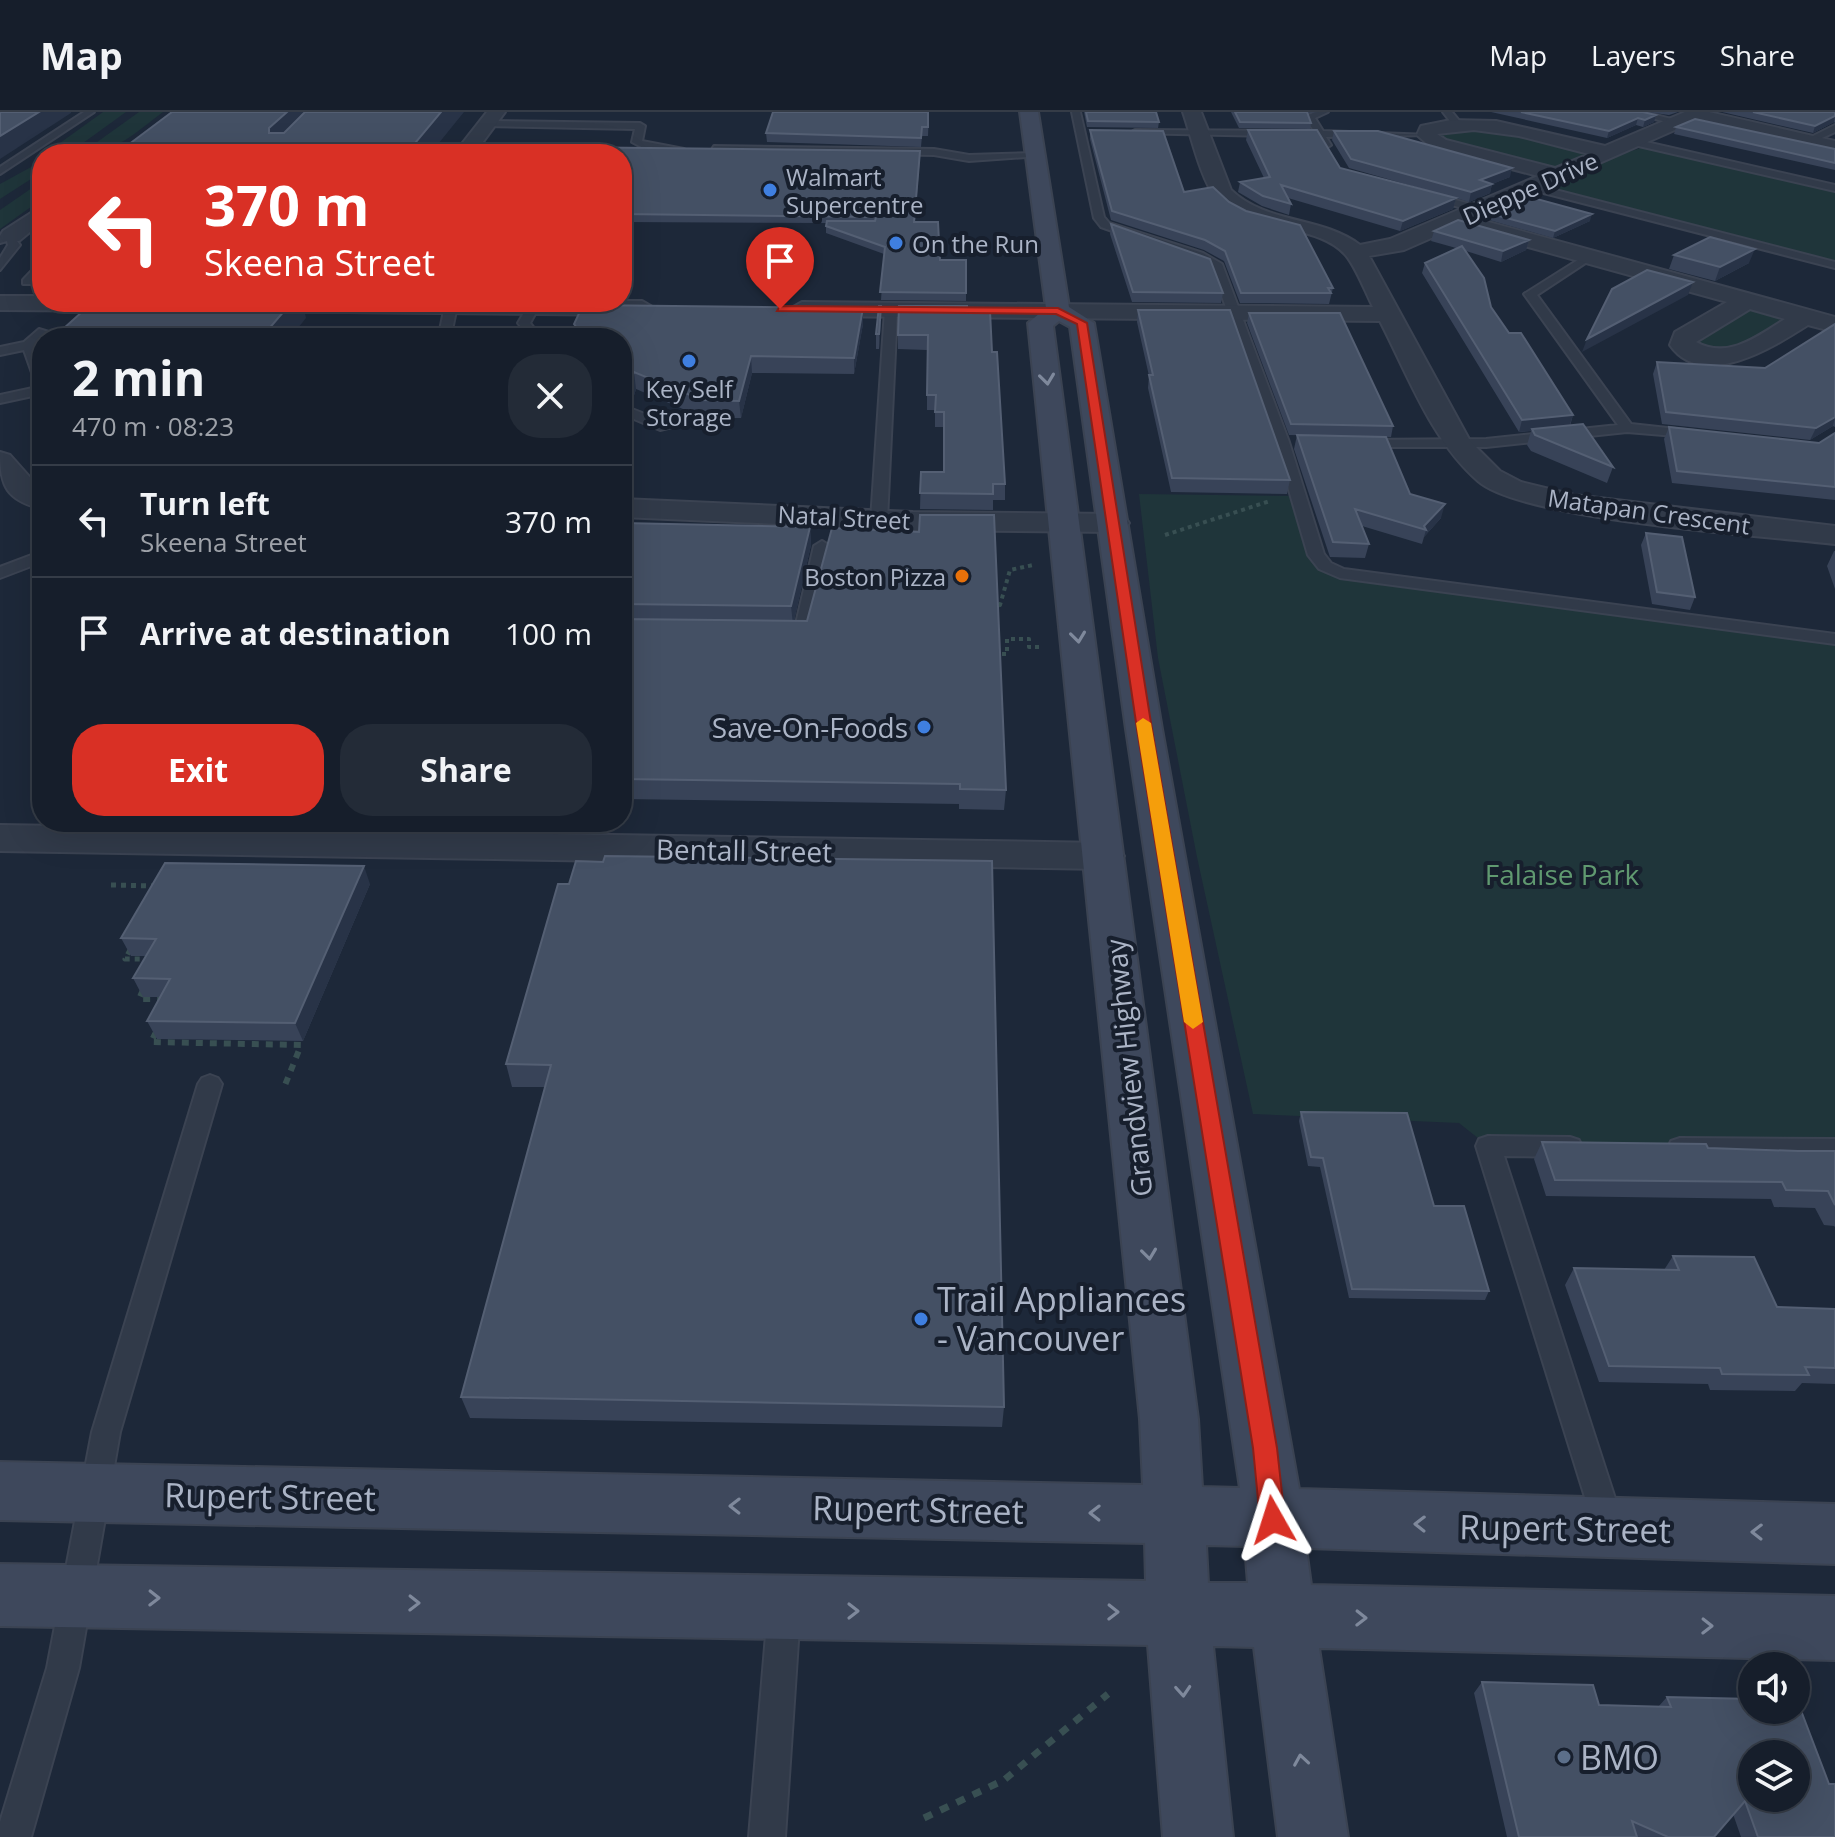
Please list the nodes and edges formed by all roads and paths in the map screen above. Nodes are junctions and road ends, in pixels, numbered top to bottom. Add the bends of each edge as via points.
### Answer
1 (90, 112) edge
2 (1029, 112) edge
3 (1076, 112) edge
4 (1192, 112) edge
5 (1324, 112) edge
6 (1632, 112) edge
7 (1690, 117) edge
8 (492, 118) edge
9 (1452, 118) edge
10 (1835, 128) edge
11 (1081, 133) junction
12 (1095, 133) edge
13 (1123, 133) edge
14 (1200, 133) junction
15 (1319, 134) junction
16 (1426, 135) junction
17 (1808, 141) junction
18 (1633, 142) junction
19 (42, 144) edge
20 (472, 144) edge
21 (1835, 147) edge
22 (693, 149) edge
23 (708, 149) edge
24 (32, 151) edge
25 (29, 153) junction
26 (32, 153) edge
27 (1609, 153) junction
28 (1036, 156) junction
29 (1335, 160) edge
30 (0, 171) edge
31 (1558, 175) junction
32 (1532, 187) junction
33 (1835, 188) edge
34 (1420, 194) edge
35 (1481, 210) junction
36 (32, 219) edge
37 (1457, 221) junction
38 (5, 238) edge
39 (1356, 252) junction
40 (1589, 256) junction
41 (1835, 265) edge
42 (0, 267) edge
43 (32, 276) edge
44 (27, 282) dead end
45 (1747, 301) junction
46 (0, 303) edge
47 (32, 303) edge
48 (632, 308) edge
49 (672, 308) edge
50 (780, 309) edge
51 (891, 310) junction
52 (1058, 311) junction
53 (1236, 313) junction
54 (1387, 314) junction
55 (1804, 317) junction
56 (1835, 325) edge
57 (32, 342) edge
58 (28, 345) junction
59 (0, 351) edge
60 (32, 355) edge
61 (32, 392) edge
62 (0, 399) edge
63 (632, 413) edge
64 (665, 427) dead end
65 (1627, 428) junction
66 (1705, 436) edge
67 (1346, 443) edge
68 (1458, 445) junction
69 (0, 461) edge
70 (1299, 496) junction
71 (32, 497) edge
72 (632, 508) edge
73 (879, 520) junction
74 (1064, 523) junction
75 (1114, 523) junction
76 (1165, 535) dead end
77 (1835, 535) edge
78 (822, 546) dead end
79 (32, 560) edge
80 (1035, 565) dead end
81 (0, 573) edge
82 (987, 609) edge
83 (765, 633) edge
84 (1835, 639) edge
85 (1041, 647) dead end
86 (991, 659) edge
87 (125, 832) edge
88 (254, 832) edge
89 (361, 833) edge
90 (0, 838) edge
91 (1104, 856) junction
92 (111, 885) dead end
93 (166, 888) edge
94 (133, 945) edge
95 (160, 959) edge
96 (146, 986) edge
97 (172, 1000) edge
98 (158, 1028) edge
99 (210, 1084) dead end
100 (285, 1085) dead end
101 (1598, 1147) edge
102 (1661, 1148) edge
103 (1835, 1149) edge
104 (0, 1491) edge
105 (95, 1493) junction
106 (1173, 1515) junction
107 (1273, 1520) junction
108 (1610, 1529) junction
109 (1835, 1534) edge
110 (0, 1595) edge
111 (76, 1597) junction
112 (784, 1610) junction
113 (1179, 1614) junction
114 (1283, 1617) junction
115 (1835, 1628) edge
116 (1108, 1694) dead end
117 (924, 1818) dead end
118 (13, 1837) edge
119 (767, 1837) edge
120 (1198, 1837) edge
121 (1313, 1837) edge

1 - 19 lane
2 - 28 main road
3 - 11 lane
4 - 14 street
5 - 15 lane via 1310,117
6 - 7 lane
7 - 17 street
7 - 18 street, Dieppe Drive
8 - 20 street
8 - 22 lane via 640,126 637,142 649,148
9 - 16 street
9 - 27 street
10 - 17 lane
11 - 12 lane
11 - 53 lane via 1099,218 1105,225 1216,264
13 - 14 lane
14 - 15 lane
14 - 39 street via 1229,200 1336,238
15 - 16 lane
15 - 29 lane
16 - 31 street via 1439,144
17 - 21 street
18 - 27 street, Dieppe Drive
18 - 33 lane
23 - 28 lane
24 - 25 lane
25 - 26 lane
25 - 30 lane
27 - 31 street, Dieppe Drive
28 - 52 main road
31 - 32 street, Dieppe Drive
32 - 35 street, Dieppe Drive
32 - 41 lane
34 - 35 lane
35 - 37 street, Dieppe Drive
36 - 38 street
37 - 39 street, Dieppe Drive via 1396,245
37 - 40 street
38 - 42 lane via 14,245
39 - 54 street, Matapan Crescent
40 - 45 street
40 - 65 lane via 1530,294
43 - 44 lane
45 - 55 street
45 - 55 street via 1684,337 1683,345 1709,356 1733,357
46 - 47 street
48 - 49 street
50 - 51 street
51 - 52 street
51 - 73 lane
52 - 53 street
52 -> 74 main road, Grandview Highway via 1040,323
52 - 75 main road via 1082,323
53 - 54 street
53 - 70 lane via 1290,442
54 - 68 street, Matapan Crescent
55 - 56 street
57 - 58 lane
58 - 59 lane
58 - 60 lane
61 - 62 lane
63 - 64 lane
65 - 66 lane
65 - 68 lane
67 - 68 lane
68 - 77 street, Matapan Crescent via 1490,477 1543,498
69 - 71 street
70 - 76 path
70 - 84 lane via 1316,555 1340,573
72 - 73 street, Natal Street
73 - 74 street, Natal Street
74 - 75 street, Natal Street
74 -> 91 main road, Grandview Highway
75 - 107 main road
78 - 83 lane via 802,633
79 - 81 lane
80 - 82 path via 1010,570 1000,605
85 - 86 path via 1029,647 1029,639 1007,639 1007,654 991,654
87 - 90 street, Bentall Street
88 - 89 street, Bentall Street
89 - 91 street, Bentall Street
91 -> 106 main road, Grandview Highway via 1169,1419
92 - 93 path
94 - 95 path via 125,959
96 - 97 path via 139,999
98 - 100 path via 151,1042 301,1045
99 - 105 lane via 106,1432
101 - 108 lane via 1488,1146
102 - 103 lane
104 - 105 main road, Rupert Street
106 -> 105 main road, Rupert Street
105 - 111 lane
106 - 107 main road, Rupert Street
106 - 113 main road, Grandview Highway
108 -> 107 main road, Rupert Street
107 - 114 main road
109 -> 108 main road, Rupert Street
110 - 111 main road
111 -> 112 main road
111 - 118 lane via 63,1668
112 -> 113 main road
112 - 119 lane
113 - 114 main road
113 -> 120 main road, Grandview Highway
114 -> 115 main road
121 -> 114 main road
116 - 117 path via 1004,1780

